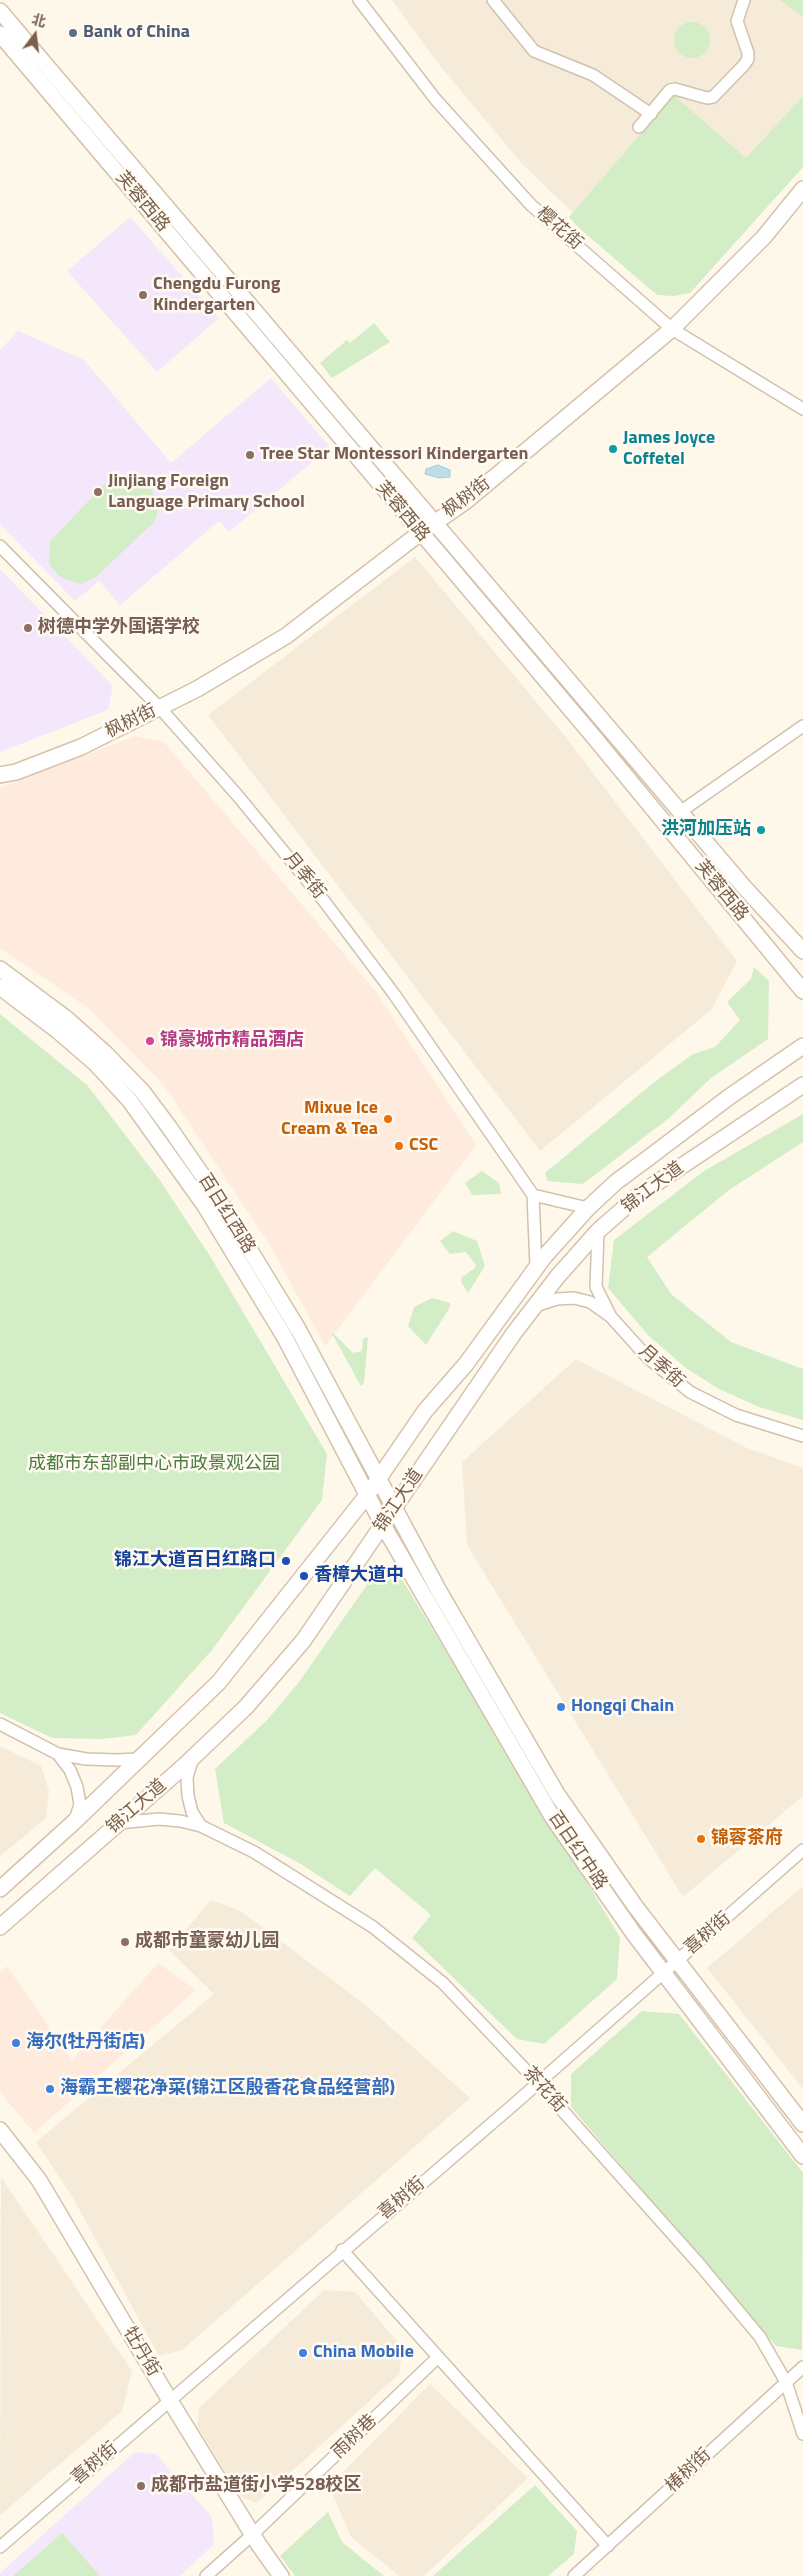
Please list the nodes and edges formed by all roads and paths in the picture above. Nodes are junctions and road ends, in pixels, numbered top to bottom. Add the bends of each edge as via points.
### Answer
1 (359, 0) edge
2 (493, 0) edge
3 (744, 0) edge
4 (0, 11) edge
5 (0, 34) edge
6 (651, 114) junction
7 (639, 127) dead end
8 (803, 190) edge
9 (672, 329) junction
10 (803, 409) edge
11 (434, 523) junction
12 (420, 533) junction
13 (0, 546) edge
14 (160, 708) junction
15 (803, 726) edge
16 (0, 775) edge
17 (680, 812) junction
18 (803, 952) edge
19 (0, 969) edge
20 (0, 987) edge
21 (803, 991) edge
22 (803, 1046) edge
23 (803, 1085) edge
24 (534, 1195) junction
25 (588, 1208) junction
26 (598, 1232) junction
27 (536, 1267) junction
28 (535, 1306) junction
29 (611, 1317) junction
30 (803, 1436) edge
31 (378, 1478) junction
32 (368, 1494) junction
33 (395, 1506) junction
34 (383, 1525) junction
35 (0, 1724) edge
36 (150, 1749) junction
37 (58, 1754) junction
38 (193, 1758) junction
39 (74, 1822) junction
40 (119, 1823) junction
41 (201, 1826) junction
42 (803, 1850) edge
43 (0, 1889) edge
44 (0, 1927) edge
45 (677, 1961) junction
46 (663, 1973) junction
47 (538, 2083) junction
48 (803, 2124) edge
49 (0, 2130) edge
50 (803, 2156) edge
51 (342, 2250) junction
52 (437, 2358) junction
53 (803, 2366) edge
54 (786, 2382) junction
55 (169, 2399) junction
56 (803, 2434) edge
57 (252, 2535) junction
58 (608, 2546) junction
59 (0, 2547) edge
60 (206, 2576) edge
61 (280, 2576) edge
62 (574, 2576) edge

1 - 9 street, 樱花街 via 436,100 528,202
2 - 6 street via 534,51 593,75
3 - 6 street via 737,21 748,54 744,65 713,97 670,90
4 - 11 main road, 芙蓉西路
5 - 12 main road, 芙蓉西路
6 - 7 street
8 - 9 main road, 枫树街 via 764,237
9 - 10 street, 樱花街
9 - 11 main road, 枫树街 via 466,501
11 - 12 main road, 枫树街
11 - 17 main road, 芙蓉西路
12 - 14 main road, 枫树街 via 286,636
12 - 21 main road, 芙蓉西路 via 576,715
13 - 14 street, 月季街
14 - 16 main road, 枫树街 via 80,746 16,772
14 - 24 street, 月季街 via 324,901 394,994
15 - 17 street
17 - 18 main road, 芙蓉西路
19 - 31 main road, 百日红西路 via 105,1052 142,1091 169,1127 218,1198 298,1329
20 - 32 main road, 百日红西路 via 95,1063 156,1136 205,1206 284,1336
22 - 25 main road, 锦江大道 via 647,1158
23 - 26 main road, 锦江大道 via 640,1194
24 - 25 street
24 - 27 street
25 - 27 main road, 锦江大道
26 - 28 main road, 锦江大道
26 - 29 street, 月季街 via 596,1287
27 - 31 main road, 锦江大道 via 466,1364 425,1411
28 - 29 street via 574,1298 590,1302
28 - 33 main road, 锦江大道
29 - 30 street, 月季街 via 648,1358 690,1392 736,1415
31 - 32 main road, 锦江大道
31 - 33 main road, 百日红西路
32 - 34 main road, 百日红西路
32 - 36 main road, 锦江大道 via 220,1682
33 - 34 main road, 锦江大道
33 - 45 main road, 百日红中路 via 439,1591 557,1794
34 - 38 main road, 锦江大道 via 303,1641 246,1707
34 - 46 main road, 百日红中路 via 553,1818
35 - 37 street
36 - 37 street via 136,1758 118,1760
36 - 39 main road, 锦江大道
37 - 39 street via 77,1787 80,1804
38 - 40 main road, 锦江大道
38 - 41 street via 187,1777 188,1796 192,1812
39 - 43 main road, 锦江大道
40 - 41 street, 茶花街 via 159,1819
40 - 44 main road, 锦江大道
41 - 47 street, 茶花街 via 254,1852 373,1927 443,1983
42 - 45 street, 喜树街
45 - 46 street, 喜树街
45 - 48 main road, 百日红中路
46 - 47 street, 喜树街
46 - 50 main road, 百日红中路
47 - 51 street, 喜树街
47 - 54 street, 茶花街 via 760,2337
49 - 55 main road, 牡丹街 via 39,2180
51 - 52 street
51 - 55 street, 喜树街
52 - 57 street, 雨树巷
52 - 58 street
53 - 54 street, 椿树街
54 - 56 street, 茶花街
54 - 58 street, 椿树街
55 - 57 main road, 牡丹街
55 - 59 street, 喜树街
57 - 60 street, 雨树巷
57 - 61 main road, 牡丹街
58 - 62 street, 椿树街

